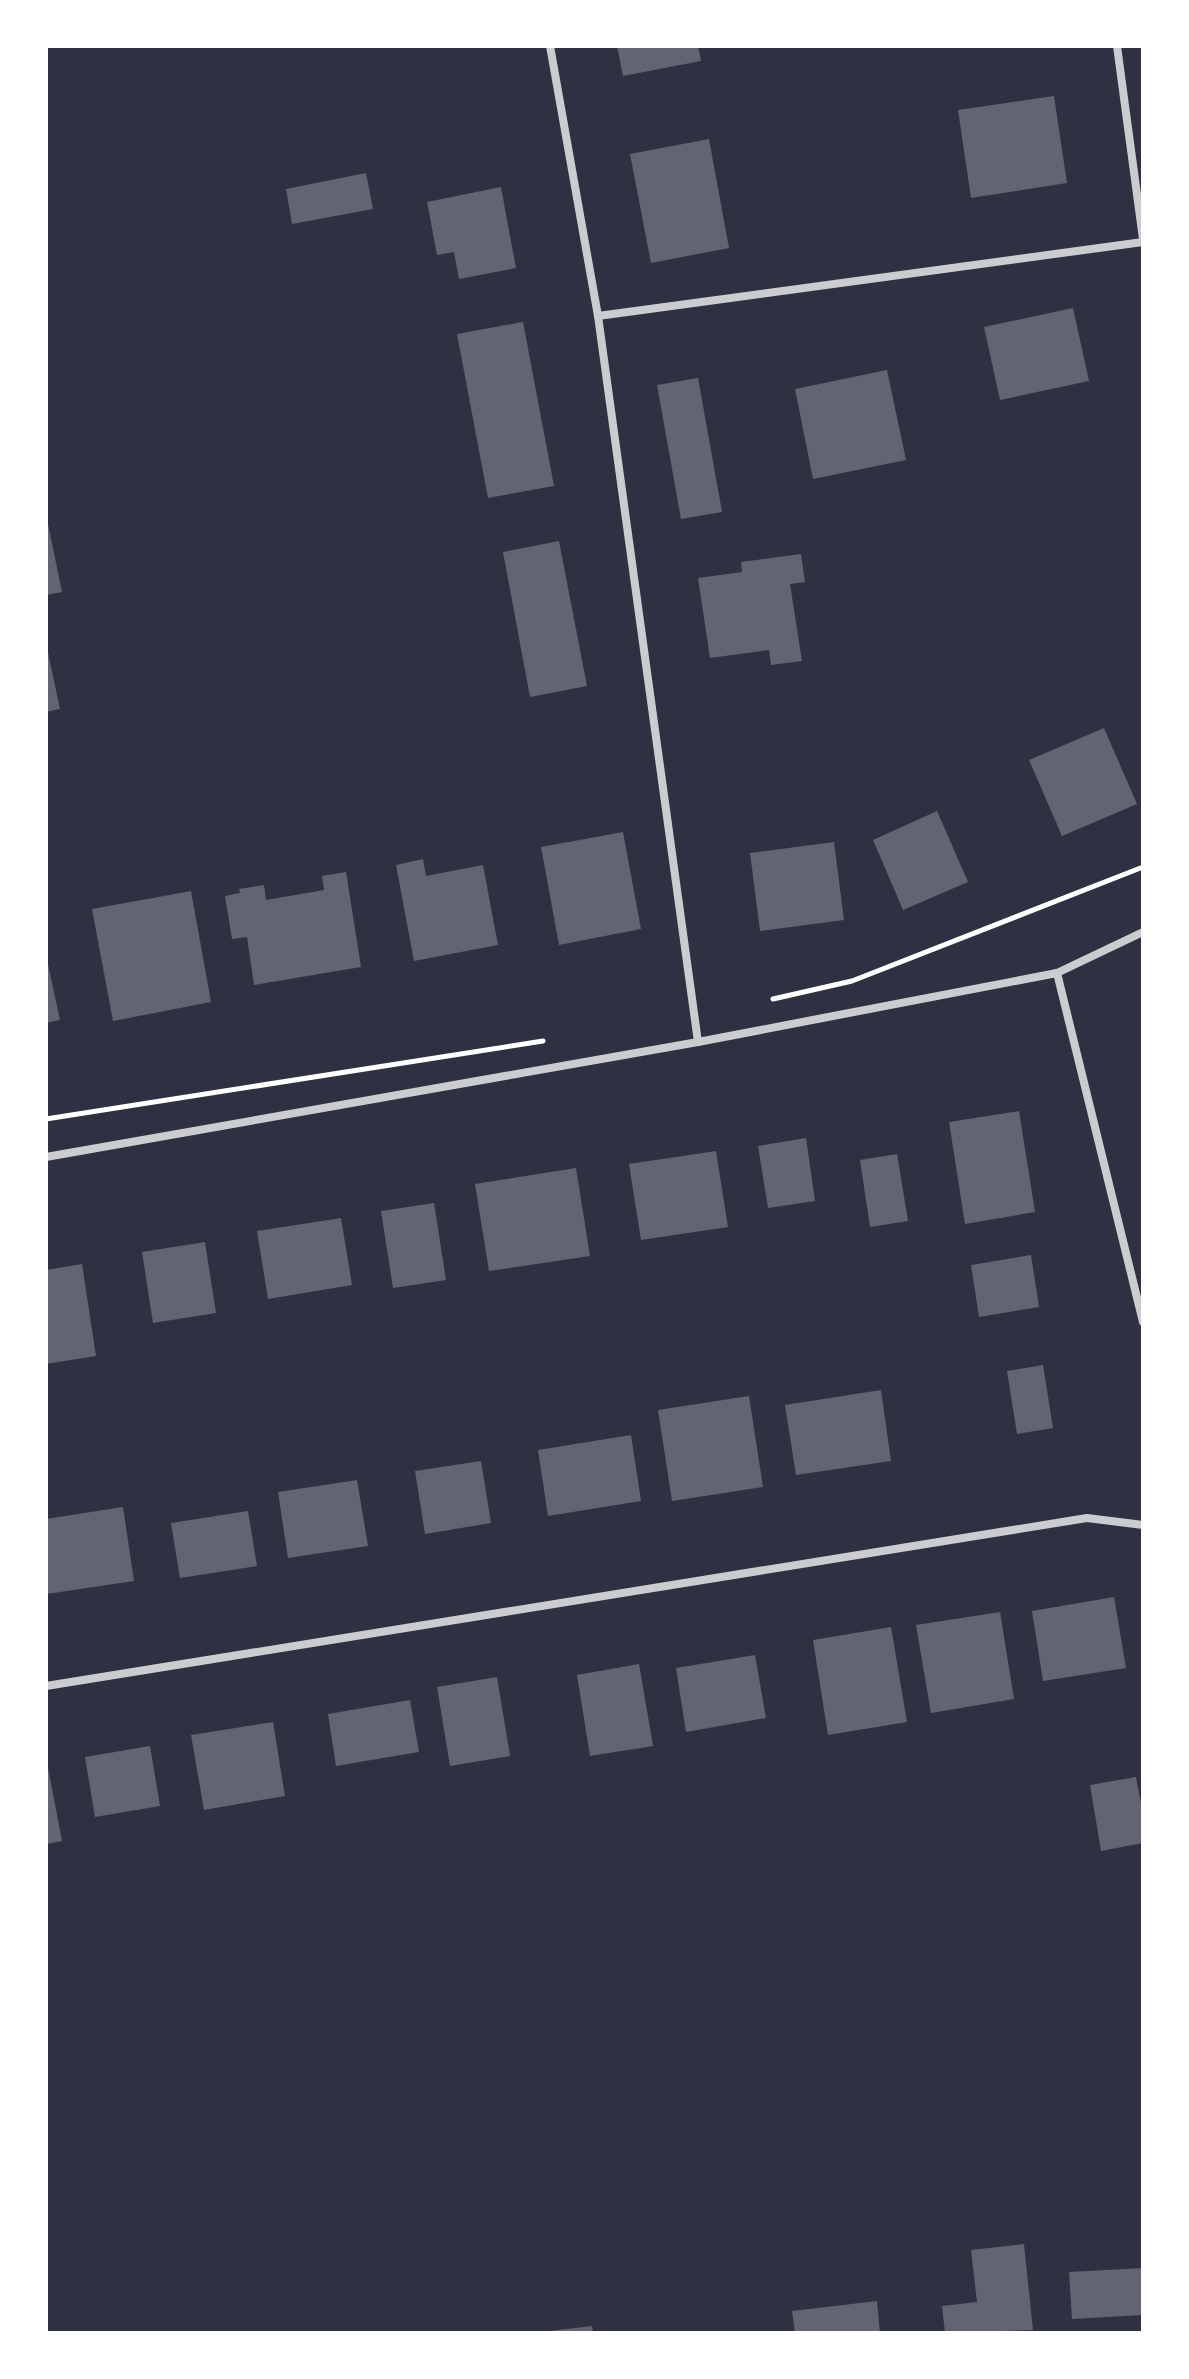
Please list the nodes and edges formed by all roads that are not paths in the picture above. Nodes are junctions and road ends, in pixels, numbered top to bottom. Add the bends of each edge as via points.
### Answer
1 (550, 46) edge
2 (1117, 46) edge
3 (1143, 241) edge
4 (598, 316) junction
5 (1143, 932) edge
6 (1057, 973) junction
7 (698, 1042) junction
8 (46, 1157) edge
9 (1143, 1322) edge
10 (1143, 1525) edge
11 (46, 1686) edge

1 - 4 street
2 - 3 street
3 - 4 street
4 - 7 street
5 - 6 street
6 - 7 street
6 - 9 street
7 - 8 street
10 - 11 street via 1087,1518

